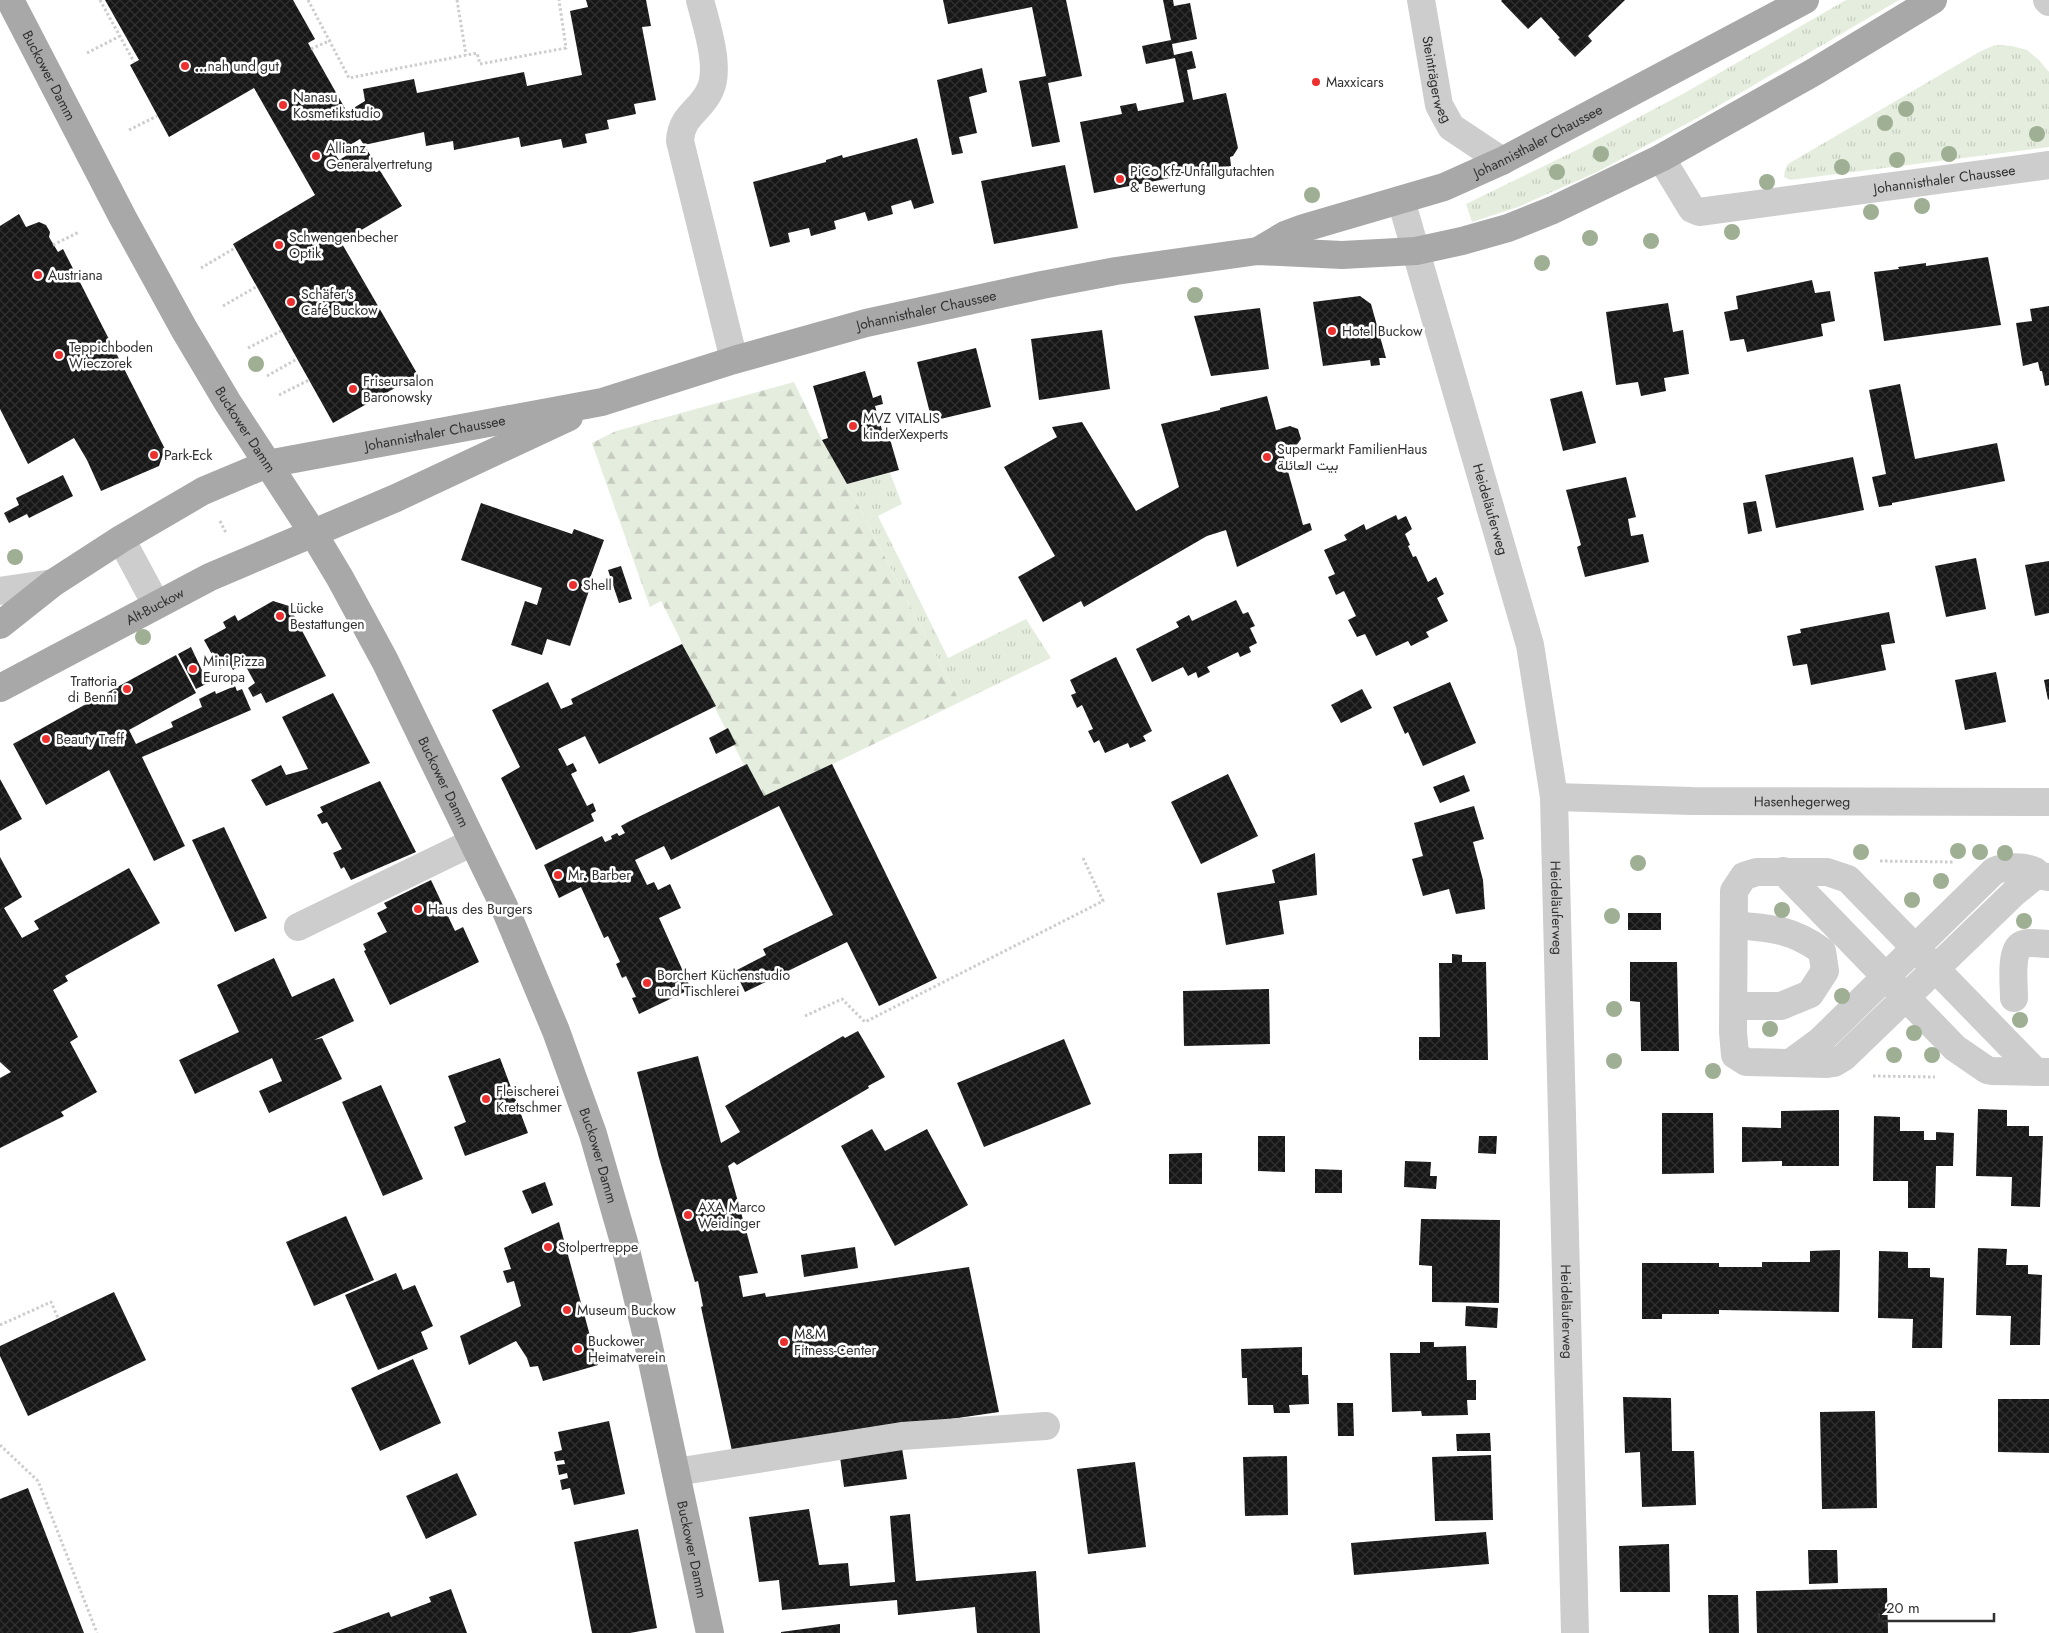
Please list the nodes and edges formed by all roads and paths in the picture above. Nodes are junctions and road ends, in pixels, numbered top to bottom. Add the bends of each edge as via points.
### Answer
1 (10, 0) edge
2 (100, 0) edge
3 (308, 0) edge
4 (456, 0) edge
5 (559, 0) edge
6 (700, 0) edge
7 (1421, 0) edge
8 (1805, 0) edge
9 (1933, 0) edge
10 (120, 36) junction
11 (330, 40) junction
12 (312, 49) dead end
13 (87, 53) dead end
14 (466, 55) junction
15 (134, 62) dead end
16 (157, 116) dead end
17 (129, 130) dead end
18 (1661, 158) junction
19 (1502, 161) junction
20 (2049, 165) edge
21 (1401, 200) junction
22 (79, 232) dead end
23 (54, 245) dead end
24 (235, 248) dead end
25 (1258, 251) junction
26 (1416, 251) junction
27 (201, 268) dead end
28 (256, 287) dead end
29 (223, 306) dead end
30 (281, 331) dead end
31 (248, 348) dead end
32 (297, 359) dead end
33 (734, 360) junction
34 (266, 376) dead end
35 (309, 380) dead end
36 (279, 395) dead end
37 (602, 402) junction
38 (267, 464) junction
39 (216, 515) dead end
40 (313, 533) junction
41 (227, 534) dead end
42 (121, 539) junction
43 (53, 583) junction
44 (0, 591) edge
45 (156, 604) junction
46 (0, 625) edge
47 (0, 688) edge
48 (1554, 797) junction
49 (2049, 802) edge
50 (473, 842) junction
51 (1083, 858) dead end
52 (1784, 872) junction
53 (2043, 876) edge
54 (1734, 925) junction
55 (298, 927) dead end
56 (2049, 944) edge
57 (1916, 949) junction
58 (1935, 969) junction
59 (1887, 977) junction
60 (1906, 997) junction
61 (2014, 998) dead end
62 (1734, 1006) junction
63 (805, 1016) dead end
64 (1790, 1063) junction
65 (2043, 1072) edge
66 (58, 1318) dead end
67 (0, 1325) edge
68 (1046, 1426) dead end
69 (0, 1445) edge
70 (676, 1472) junction
71 (97, 1633) edge
72 (710, 1633) edge
73 (1575, 1633) edge

1 - 38 main road, Buckower Damm via 176,313
2 - 10 path
3 - 11 path
4 - 14 path
5 - 14 path via 566,48 480,64 478,53
6 - 33 street via 714,64 713,83 709,93 684,122 680,141
7 - 19 street, Steinträgerweg via 1439,105 1452,127
8 - 19 main road, Johannisthaler Chaussee
9 - 18 main road, Johannisthaler Chaussee
10 - 13 path
10 - 15 path
11 - 12 path
11 - 14 path via 350,78
16 - 17 path
18 - 20 street, Johannisthaler Chaussee via 1692,209 1699,212
18 - 26 main road, Johannisthaler Chaussee via 1508,228
19 - 21 main road, Johannisthaler Chaussee via 1444,187
21 - 25 main road, Johannisthaler Chaussee via 1304,228
21 - 26 street, Heideläuferweg
22 - 23 path
24 - 27 path
25 - 26 main road, Johannisthaler Chaussee via 1342,255
25 - 33 main road, Johannisthaler Chaussee via 1042,285 866,323
26 - 48 street, Heideläuferweg via 1530,645
28 - 29 path
30 - 31 path
32 - 34 path
33 - 37 main road, Johannisthaler Chaussee
35 - 36 path
37 - 38 main road, Johannisthaler Chaussee
37 - 40 main road, Johannisthaler Chaussee
38 - 40 main road, Buckower Damm
38 - 42 main road via 203,491
39 - 41 path
40 - 45 main road, Alt-Buckow
40 - 50 main road, Buckower Damm via 385,661
42 - 43 main road
42 - 45 street
43 - 44 street
43 - 46 main road
45 - 47 main road, Alt-Buckow
48 - 49 street, Hasenhegerweg via 1692,801
48 - 73 street, Heideläuferweg
50 - 55 street
50 - 70 main road, Buckower Damm via 503,904 556,1032 593,1134 624,1242
51 - 63 path via 1104,901 865,1022 842,999
52 - 54 street via 1757,872 1740,881 1734,891
52 - 57 street via 1827,872 1848,880
52 - 59 street
53 - 57 street via 2030,869 1994,871
53 - 58 street via 2015,892
54 - 62 street
54 - 62 street via 1774,928 1806,939 1822,951 1825,971 1810,994 1781,1006
56 - 61 street via 2025,944 2017,950 2014,957
57 - 58 street
57 - 59 street
58 - 60 street
58 - 65 street
59 - 60 street
59 - 64 street via 1820,1041
60 - 64 street via 1838,1061 1827,1064
60 - 65 street via 1955,1048 1987,1070
62 - 64 street via 1735,1055 1750,1062
66 - 67 path via 51,1302
68 - 70 street via 902,1436
69 - 71 path via 38,1481
70 - 72 main road, Buckower Damm

